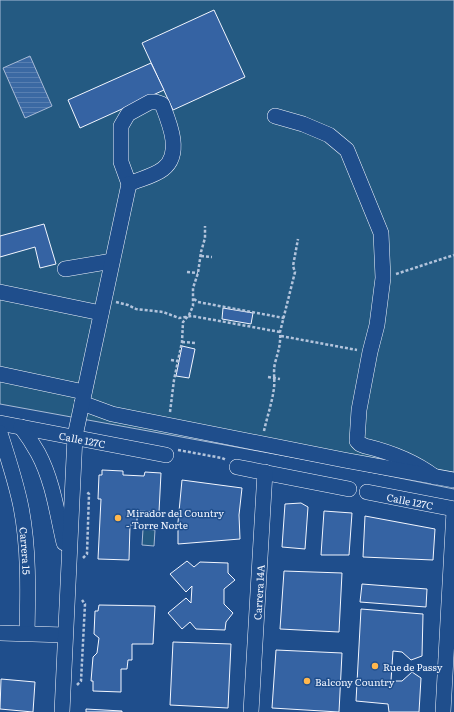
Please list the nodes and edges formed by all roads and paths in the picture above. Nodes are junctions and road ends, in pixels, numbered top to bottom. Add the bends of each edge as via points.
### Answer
1 (275, 116) dead end
2 (129, 184) junction
3 (205, 226) dead end
4 (298, 239) dead end
5 (454, 255) edge
6 (201, 256) junction
7 (212, 258) dead end
8 (112, 260) junction
9 (65, 269) dead end
10 (187, 272) dead end
11 (198, 273) junction
12 (383, 278) junction
13 (0, 292) edge
14 (193, 299) junction
15 (103, 306) junction
16 (185, 318) junction
17 (284, 318) junction
18 (280, 332) junction
19 (281, 336) junction
20 (182, 342) junction
21 (196, 343) dead end
22 (370, 352) junction
23 (171, 360) dead end
24 (178, 361) junction
25 (0, 374) edge
26 (268, 376) dead end
27 (274, 378) junction
28 (280, 379) dead end
29 (83, 398) junction
30 (0, 423) edge
31 (167, 425) junction
32 (21, 427) junction
33 (0, 433) edge
34 (75, 436) junction
35 (261, 443) junction
36 (169, 453) joint
37 (234, 465) joint
38 (265, 472) junction
39 (435, 477) junction
40 (454, 480) edge
41 (349, 489) dead end
42 (367, 492) dead end
43 (454, 510) edge
44 (68, 562) junction
45 (0, 633) edge
46 (27, 633) junction
47 (65, 635) junction
48 (62, 712) edge
49 (251, 712) edge
50 (443, 712) edge

1 - 12 street via 329,135 347,150 380,233
2 - 2 street via 156,174 165,168 170,160 173,144 171,126 162,104 150,102 128,114 121,126 121,162
2 - 8 street
3 - 6 path
4 - 17 path via 293,266 296,272
5 - 12 path
6 - 7 path
6 - 11 path
8 - 9 street
8 - 15 street
10 - 11 path
11 - 14 path via 193,288
12 - 22 street via 377,325
13 - 15 street
14 - 16 path via 193,306
14 - 17 path
15 - 16 path via 123,303 136,309
15 - 29 street
16 - 18 path via 192,316
16 - 20 path
17 - 18 path
18 - 19 path
19 - 22 path
19 - 27 path
20 - 21 path
20 - 24 path
22 - 39 street via 359,410 357,441 365,446 394,454 425,469
23 - 24 path
24 - 31 path
25 - 29 street
26 - 27 path
27 - 28 path
27 - 35 path via 272,399
29 - 31 street via 112,414
29 - 34 street
30 - 32 street, Calle 127C
31 - 35 street
32 - 34 street, Calle 127C
32 - 44 street via 38,454 53,493
33 - 46 street, Carrera 15 via 18,494 25,537
34 - 36 street, Calle 127C
34 - 44 street
35 - 39 street
36 - 37 path via 178,450 222,458
37 - 38 street
38 - 41 street
38 - 49 street, Carrera 14A
39 - 40 street
42 - 43 street, Calle 127C
43 - 50 street
44 - 47 street
45 - 46 street
46 - 47 street
47 - 48 street

